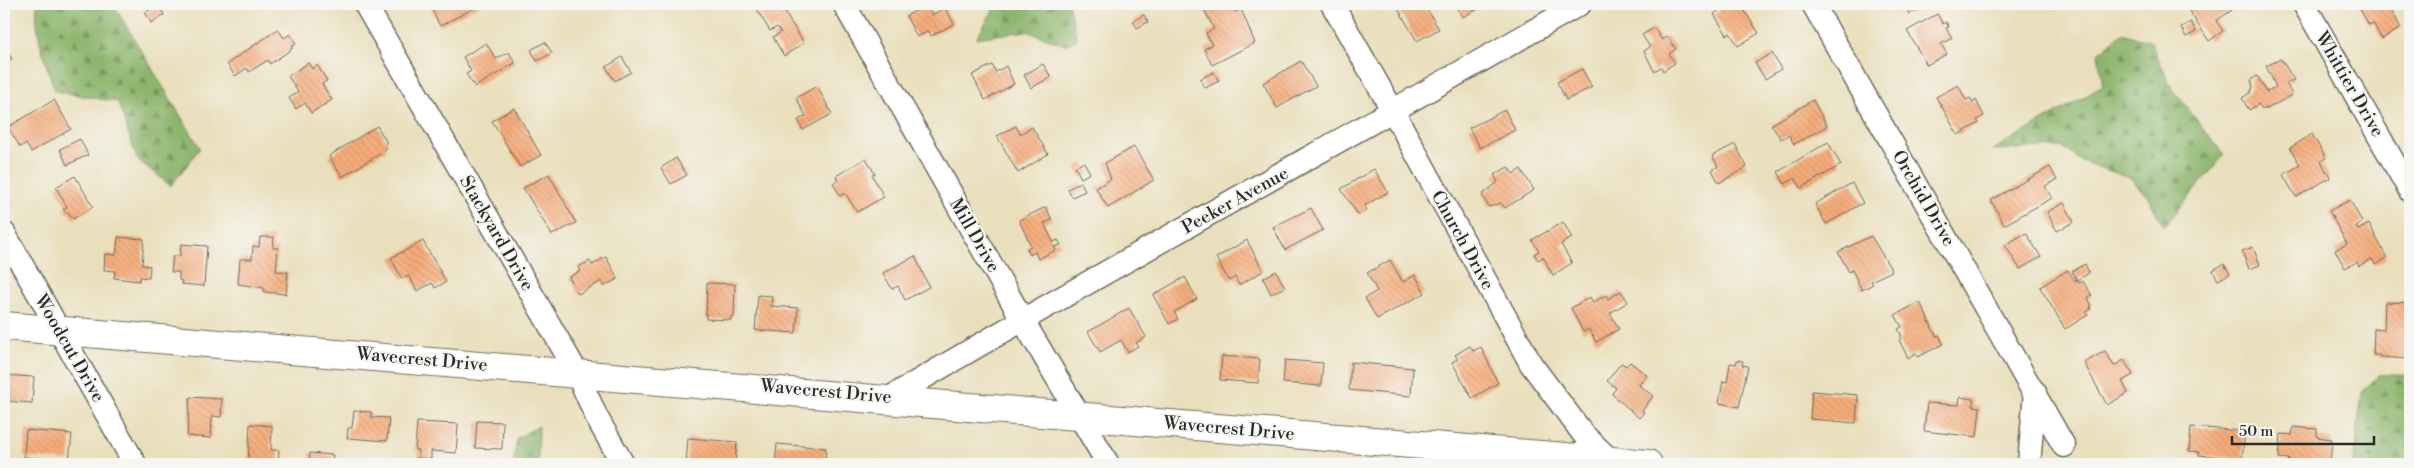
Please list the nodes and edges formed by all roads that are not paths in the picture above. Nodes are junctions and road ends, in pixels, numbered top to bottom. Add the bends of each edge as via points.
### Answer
1 (365, 4) edge
2 (844, 4) edge
3 (1332, 4) edge
4 (1580, 4) edge
5 (1813, 4) edge
6 (2304, 4) edge
7 (1393, 111) junction
8 (2410, 191) edge
9 (4, 233) edge
10 (1022, 319) junction
11 (4, 326) edge
12 (60, 330) junction
13 (576, 371) junction
14 (2034, 392) junction
15 (891, 396) junction
16 (1079, 415) junction
17 (2064, 446) dead end
18 (1611, 463) edge
19 (135, 464) edge
20 (623, 464) edge
21 (1108, 464) edge
22 (1648, 464) edge
23 (2029, 464) edge

1 - 13 street, Stackyard Drive
2 - 10 street, Mill Drive
3 - 7 street, Church Drive
4 - 7 street, Peeker Avenue
5 - 14 street, Orchid Drive
6 - 8 street, Whittier Drive
7 - 10 street, Peeker Avenue
7 - 18 street, Church Drive via 1531,364 1584,435
9 - 12 street, Woodcut Drive
10 - 15 street, Peeker Avenue
10 - 16 street, Mill Drive
11 - 12 street, Wavecrest Drive
12 - 13 street, Wavecrest Drive
12 - 19 street, Woodcut Drive
13 - 15 street, Wavecrest Drive
13 - 20 street, Stackyard Drive
14 - 17 street, Orchid Drive
14 - 23 street
15 - 16 street, Wavecrest Drive
16 - 18 street, Wavecrest Drive
16 - 21 street, Mill Drive
18 - 22 street, Wavecrest Drive

